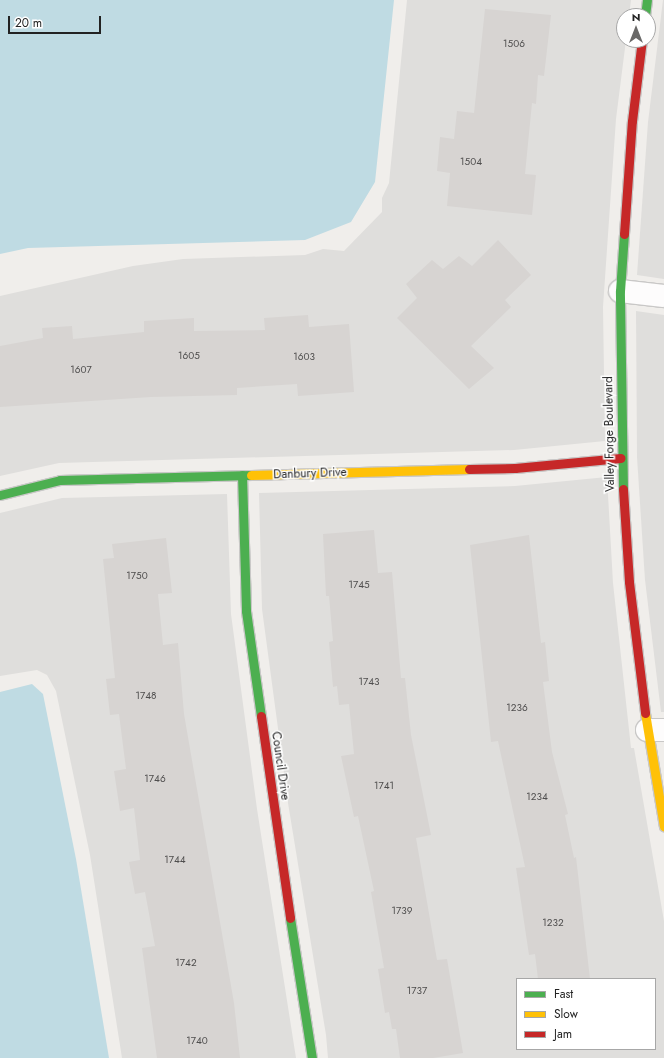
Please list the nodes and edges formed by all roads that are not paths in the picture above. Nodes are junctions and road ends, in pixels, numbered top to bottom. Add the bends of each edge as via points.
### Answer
1 (641, 48) edge
2 (620, 291) junction
3 (664, 296) edge
4 (621, 458) junction
5 (242, 475) junction
6 (0, 495) edge
7 (656, 730) edge
8 (664, 826) edge
9 (312, 1058) edge

1 - 2 street, Valley Forge Boulevard via 632,121
2 - 3 street
2 - 4 street, Valley Forge Boulevard
4 - 5 street, Danbury Drive via 515,468
4 - 7 street, Valley Forge Boulevard via 629,582
5 - 6 street, Danbury Drive via 60,480
5 - 9 street, Council Drive via 246,611
7 - 8 street, Valley Forge Boulevard

